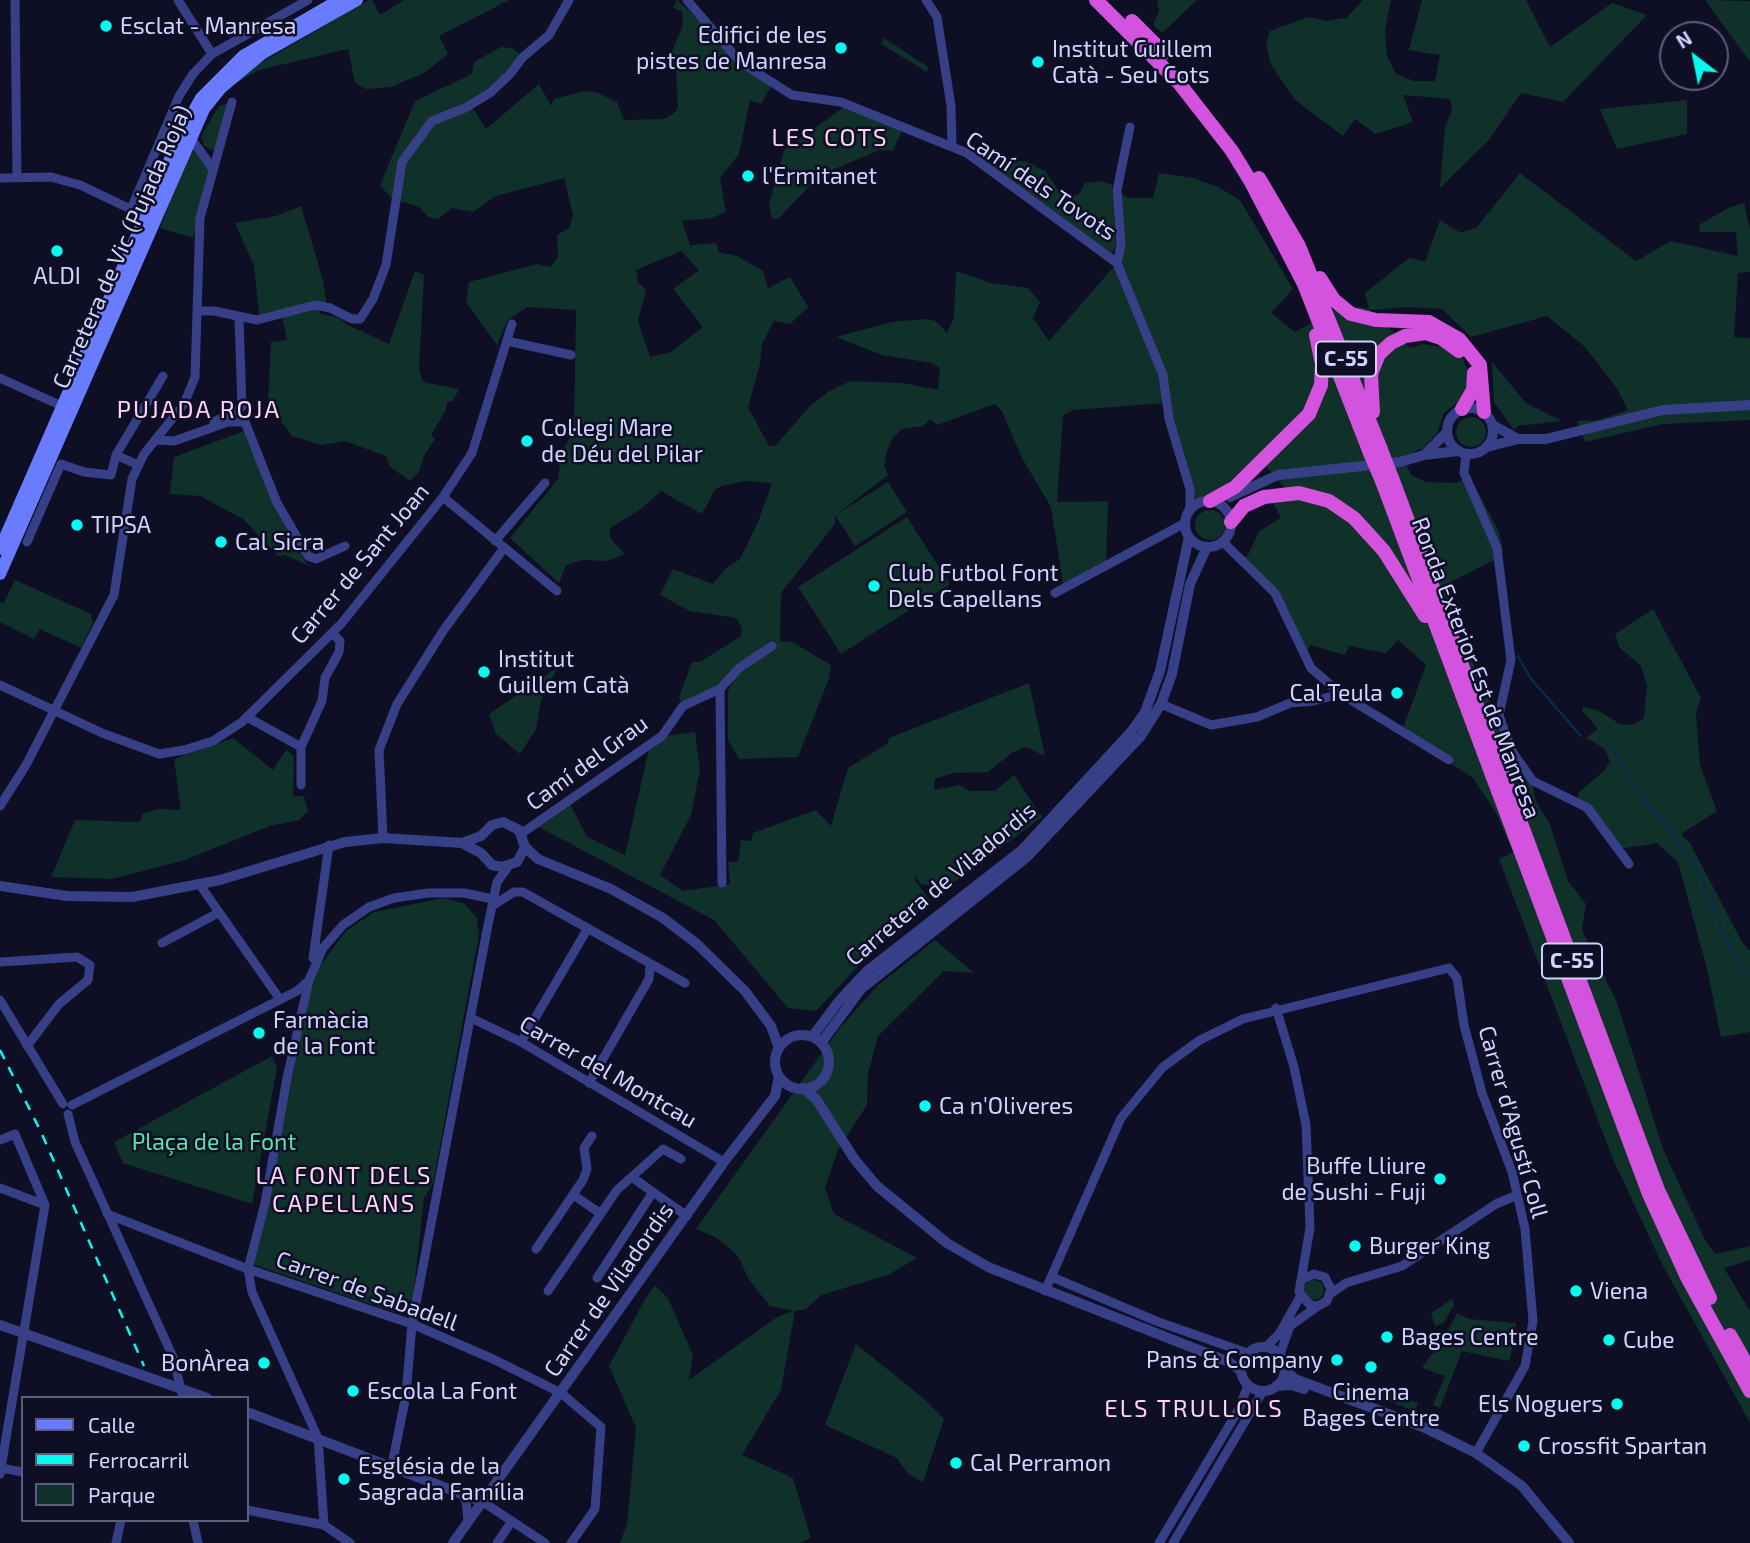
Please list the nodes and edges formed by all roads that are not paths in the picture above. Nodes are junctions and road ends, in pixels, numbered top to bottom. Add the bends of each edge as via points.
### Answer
1 (15, 0) edge
2 (178, 0) edge
3 (307, 0) edge
4 (339, 0) edge
5 (357, 0) edge
6 (569, 0) edge
7 (687, 0) edge
8 (926, 0) edge
9 (1096, 0) edge
10 (1109, 0) edge
11 (212, 54) junction
12 (232, 102) dead end
13 (1130, 127) dead end
14 (190, 137) junction
15 (952, 147) junction
16 (213, 169) junction
17 (0, 178) edge
18 (17, 178) junction
19 (131, 209) junction
20 (145, 216) junction
21 (1299, 246) junction
22 (1117, 263) junction
23 (1304, 284) junction
24 (197, 312) junction
25 (239, 318) junction
26 (512, 324) dead end
27 (507, 341) junction
28 (571, 355) dead end
29 (163, 376) dead end
30 (0, 378) edge
31 (1750, 405) edge
32 (62, 406) junction
33 (1462, 409) junction
34 (1484, 412) junction
35 (1493, 425) junction
36 (1447, 432) junction
37 (192, 436) junction
38 (1517, 439) junction
39 (155, 440) junction
40 (1487, 447) junction
41 (1375, 450) junction
42 (1462, 452) junction
43 (116, 455) junction
44 (1424, 455) junction
45 (138, 465) junction
46 (1286, 475) junction
47 (1387, 480) junction
48 (545, 482) dead end
49 (443, 497) junction
50 (1214, 502) junction
51 (1190, 510) junction
52 (1230, 518) junction
53 (1185, 523) junction
54 (4, 529) edge
55 (1189, 537) junction
56 (495, 541) junction
57 (1223, 541) junction
58 (26, 542) dead end
59 (345, 546) dead end
60 (1207, 547) junction
61 (504, 548) junction
62 (0, 549) edge
63 (0, 574) edge
64 (557, 591) dead end
65 (1055, 593) dead end
66 (332, 633) junction
67 (772, 646) dead end
68 (1445, 650) junction
69 (0, 685) edge
70 (720, 690) junction
71 (1341, 694) junction
72 (1161, 704) junction
73 (54, 710) junction
74 (247, 717) junction
75 (301, 747) junction
76 (1449, 760) dead end
77 (301, 785) dead end
78 (0, 806) edge
79 (522, 833) junction
80 (481, 836) junction
81 (383, 838) junction
82 (462, 843) junction
83 (329, 845) junction
84 (525, 847) junction
85 (481, 853) junction
86 (538, 859) junction
87 (519, 860) junction
88 (1629, 864) dead end
89 (492, 865) junction
90 (508, 867) junction
91 (497, 882) junction
92 (722, 883) dead end
93 (200, 884) junction
94 (0, 886) edge
95 (493, 902) junction
96 (218, 913) junction
97 (588, 928) junction
98 (162, 943) dead end
99 (0, 962) edge
100 (650, 965) junction
101 (309, 980) junction
102 (685, 983) dead end
103 (279, 998) junction
104 (0, 1000) edge
105 (1276, 1008) junction
106 (471, 1017) junction
107 (771, 1026) junction
108 (793, 1037) junction
109 (817, 1040) junction
110 (522, 1042) junction
111 (27, 1046) junction
112 (779, 1048) junction
113 (779, 1076) junction
114 (589, 1083) junction
115 (818, 1083) junction
116 (799, 1088) junction
117 (775, 1096) junction
118 (816, 1099) junction
119 (67, 1108) junction
120 (592, 1136) dead end
121 (0, 1140) edge
122 (681, 1158) dead end
123 (724, 1162) junction
124 (633, 1178) junction
125 (0, 1188) edge
126 (653, 1192) junction
127 (1517, 1195) junction
128 (575, 1196) junction
129 (46, 1205) junction
130 (107, 1214) junction
131 (601, 1214) junction
132 (687, 1216) junction
133 (536, 1248) dead end
134 (248, 1269) junction
135 (1052, 1277) junction
136 (597, 1278) dead end
137 (1303, 1279) junction
138 (548, 1292) dead end
139 (1045, 1292) junction
140 (1330, 1294) junction
141 (1300, 1297) junction
142 (1318, 1306) junction
143 (412, 1324) junction
144 (0, 1325) edge
145 (24, 1333) junction
146 (1266, 1347) junction
147 (1280, 1354) junction
148 (1245, 1356) junction
149 (1229, 1362) junction
150 (1285, 1370) junction
151 (1750, 1370) edge
152 (1241, 1371) junction
153 (1248, 1385) junction
154 (1276, 1386) junction
155 (1263, 1391) junction
156 (1750, 1391) edge
157 (182, 1393) edge
158 (561, 1393) junction
159 (248, 1412) edge
160 (318, 1438) junction
161 (1476, 1453) junction
162 (392, 1465) junction
163 (1, 1470) edge
164 (21, 1472) edge
165 (459, 1491) junction
166 (483, 1502) junction
167 (248, 1510) edge
168 (468, 1521) junction
169 (512, 1521) junction
170 (121, 1522) edge
171 (193, 1522) edge
172 (324, 1525) junction
173 (116, 1543) edge
174 (198, 1543) edge
175 (350, 1543) edge
176 (453, 1543) edge
177 (497, 1543) edge
178 (545, 1543) edge
179 (571, 1543) edge
180 (1159, 1543) edge
181 (1173, 1543) edge
182 (1562, 1543) edge
183 (1569, 1543) edge

1 - 18 street
2 - 11 street
3 - 11 street
4 - 20 main road, Carretera de Vic (Pujada Roja) via 243,56 214,83 182,132
5 - 14 main road, Carretera de Vic (Pujada Roja) via 238,72 204,108
6 - 25 street via 549,35 510,74 490,93 432,121 402,162 386,265 360,319 315,304 257,320
7 - 15 street, Camí dels Tovots via 740,62 792,95 841,102
8 - 15 street via 937,17 951,106
9 - 23 highway, Ronda Exterior Est de Manresa / C-55 via 1179,83 1232,151
10 - 21 highway, Ronda Exterior Est de Manresa / C-55 via 1186,76 1259,177
11 - 19 street via 179,96
12 - 16 street
13 - 22 street via 1117,190 1121,245
14 - 16 street
14 - 63 main road, Carretera de Vic (Pujada Roja)
15 - 22 street, Camí dels Tovots via 980,162
16 - 24 street via 200,218
17 - 18 street
18 - 19 street via 51,177
19 - 20 street
20 - 32 main road, Carretera de Vic (Pujada Roja)
21 - 34 highway via 1334,300 1351,314 1376,320 1423,321 1459,339 1480,365
21 - 41 highway, Ronda Exterior Est de Manresa / C-55
22 - 51 street, Camí dels Tovots via 1163,375 1169,419 1190,489
23 - 41 highway, Ronda Exterior Est de Manresa / C-55
23 - 50 highway via 1322,364 1314,406 1284,441
24 - 25 street
24 - 39 street via 195,377 184,404
25 - 37 street via 242,407
26 - 27 street, Carrer de Sant Joan
27 - 28 street
27 - 49 street, Carrer de Sant Joan via 472,453
29 - 43 street
30 - 32 street
31 - 38 street via 1663,410 1546,439
32 - 54 main road, Carretera de Vic (Pujada Roja)
33 - 34 street
33 - 36 street via 1451,418
33 - 41 highway via 1475,384 1468,359 1434,335 1419,333 1398,339 1379,354 1369,382
34 - 35 street
35 - 38 street
35 - 40 street
36 - 42 street via 1450,443
36 - 44 street
37 - 39 street
37 - 59 street via 241,419 277,503 308,556 316,559
38 - 40 street
39 - 45 street
40 - 42 street via 1478,453
41 - 47 highway, Ronda Exterior Est de Manresa / C-55, bridge
42 - 44 street
42 - 88 street via 1464,473 1497,548 1511,660 1499,715 1511,750 1533,780 1588,808
43 - 45 street
43 - 58 street via 111,475 61,464
44 - 46 street
45 - 73 street via 128,495 114,595
46 - 50 street
46 - 52 street via 1250,493
47 - 68 highway, Ronda Exterior Est de Manresa / C-55
47 - 151 highway, Ronda Exterior Est de Manresa / C-55 via 1658,1190
48 - 56 street
49 - 56 street
49 - 66 street, Carrer de Sant Joan
50 - 51 street via 1199,503
50 - 52 street
51 - 53 street
52 - 57 street via 1230,531
52 - 68 highway via 1250,502 1289,493 1313,496 1341,508 1365,527 1384,551
53 - 55 street
53 - 65 street
54 - 62 main road, Carretera de Vic (Pujada Roja)
55 - 60 street
55 - 109 street, Carretera de Viladordis via 1160,671 1145,712 1131,732 1021,850 853,985
56 - 61 street
57 - 60 street
57 - 71 street via 1275,593 1311,668
60 - 72 street, Carretera de Viladordis via 1190,584 1172,674
61 - 64 street
61 - 81 street via 397,704 379,750
66 - 74 street, Carrer de Sant Joan
66 - 75 street via 340,641 339,652
67 - 70 street, Camí del Grau via 739,668
68 - 156 highway, Ronda Exterior Est de Manresa / C-55 via 1649,1194 1687,1277
69 - 73 street, Carrer de Sant Joan
70 - 79 street, Camí del Grau via 683,706 662,736
70 - 92 street
71 - 72 street via 1290,703 1257,717 1211,724
71 - 76 street
72 - 109 street, Carretera de Viladordis via 1141,736 1053,833 861,989
73 - 74 street, Carrer de Sant Joan via 159,754 213,741
73 - 78 street
74 - 75 street
75 - 77 street
79 - 80 street via 499,822
79 - 84 street
80 - 82 street
80 - 85 street
81 - 82 street
81 - 83 street
82 - 85 street
83 - 93 street
83 - 101 street
84 - 86 street
84 - 87 street
85 - 89 street
86 - 87 street
86 - 107 street via 611,889 663,918 717,962
87 - 90 street
89 - 90 street
89 - 91 street
90 - 91 street
91 - 95 street
93 - 94 street via 102,899
93 - 96 street
95 - 97 street via 523,892
95 - 101 street via 464,893 428,893 369,907 328,942
95 - 106 street
96 - 98 street
96 - 103 street
97 - 100 street
97 - 110 street
99 - 111 street via 77,957 90,965 88,980 59,1004
100 - 102 street
100 - 114 street via 649,979
101 - 103 street
101 - 134 street
103 - 119 street
104 - 111 street
105 - 127 street, Carrer d'Agustí Coll via 1444,968 1453,970 1479,1083
105 - 135 street via 1243,1018 1200,1040 1147,1083 1121,1118
105 - 137 street via 1306,1125 1310,1228
106 - 110 street, Carrer del Montcau
106 - 143 street
107 - 108 street
107 - 112 street
108 - 109 street
108 - 112 street
109 - 115 street via 827,1052 828,1066
110 - 114 street, Carrer del Montcau
111 - 119 street
112 - 113 street via 775,1062
113 - 116 street
113 - 117 street
114 - 123 street, Carrer del Montcau
115 - 116 street
115 - 118 street
116 - 117 street
116 - 118 street
117 - 123 street
118 - 139 street via 855,1160 898,1205 947,1243
119 - 130 street via 75,1142
120 - 128 street via 584,1148 587,1169
121 - 129 street via 15,1134
122 - 124 street via 663,1149
123 - 132 street, Carrer de Viladordis
124 - 126 street
124 - 131 street via 617,1190
125 - 129 street
126 - 132 street
126 - 136 street
127 - 140 street via 1496,1203 1402,1266 1346,1283
127 - 161 street, Carrer d'Agustí Coll via 1525,1229 1533,1334 1525,1366
128 - 131 street
128 - 133 street
129 - 145 street
130 - 134 street, Carrer de Sabadell
130 - 157 street via 173,1357
131 - 138 street
132 - 158 street, Carrer de Viladordis
134 - 143 street, Carrer de Sabadell
134 - 160 street via 252,1292
135 - 139 street
135 - 148 street
137 - 140 street via 1314,1274 1325,1277
137 - 141 street
139 - 149 street
140 - 142 street
141 - 142 street
141 - 146 street
142 - 147 street via 1290,1326
143 - 158 street, Carrer de Sabadell
143 - 162 street via 406,1395
144 - 145 street
145 - 157 street
145 - 163 street
146 - 147 street
146 - 148 street
147 - 150 street
148 - 149 street
148 - 152 street
149 - 152 street
150 - 154 street
150 - 161 street via 1294,1379 1413,1423
152 - 153 street
153 - 155 street
153 - 180 street via 1246,1397
154 - 155 street
154 - 182 street via 1291,1385 1352,1406 1463,1453 1518,1490
155 - 181 street
158 - 166 street, Carrer de Viladordis
158 - 179 street, Carrer de Sabadell via 601,1427 595,1509
159 - 160 street
160 - 162 street
160 - 172 street
161 - 183 street via 1526,1490
162 - 165 street
163 - 164 street
165 - 166 street
165 - 168 street via 466,1501
166 - 168 street, Carrer de Viladordis
166 - 169 street
167 - 172 street
168 - 176 street, Carrer de Viladordis
169 - 177 street
169 - 178 street
170 - 173 street
171 - 174 street
172 - 175 street

